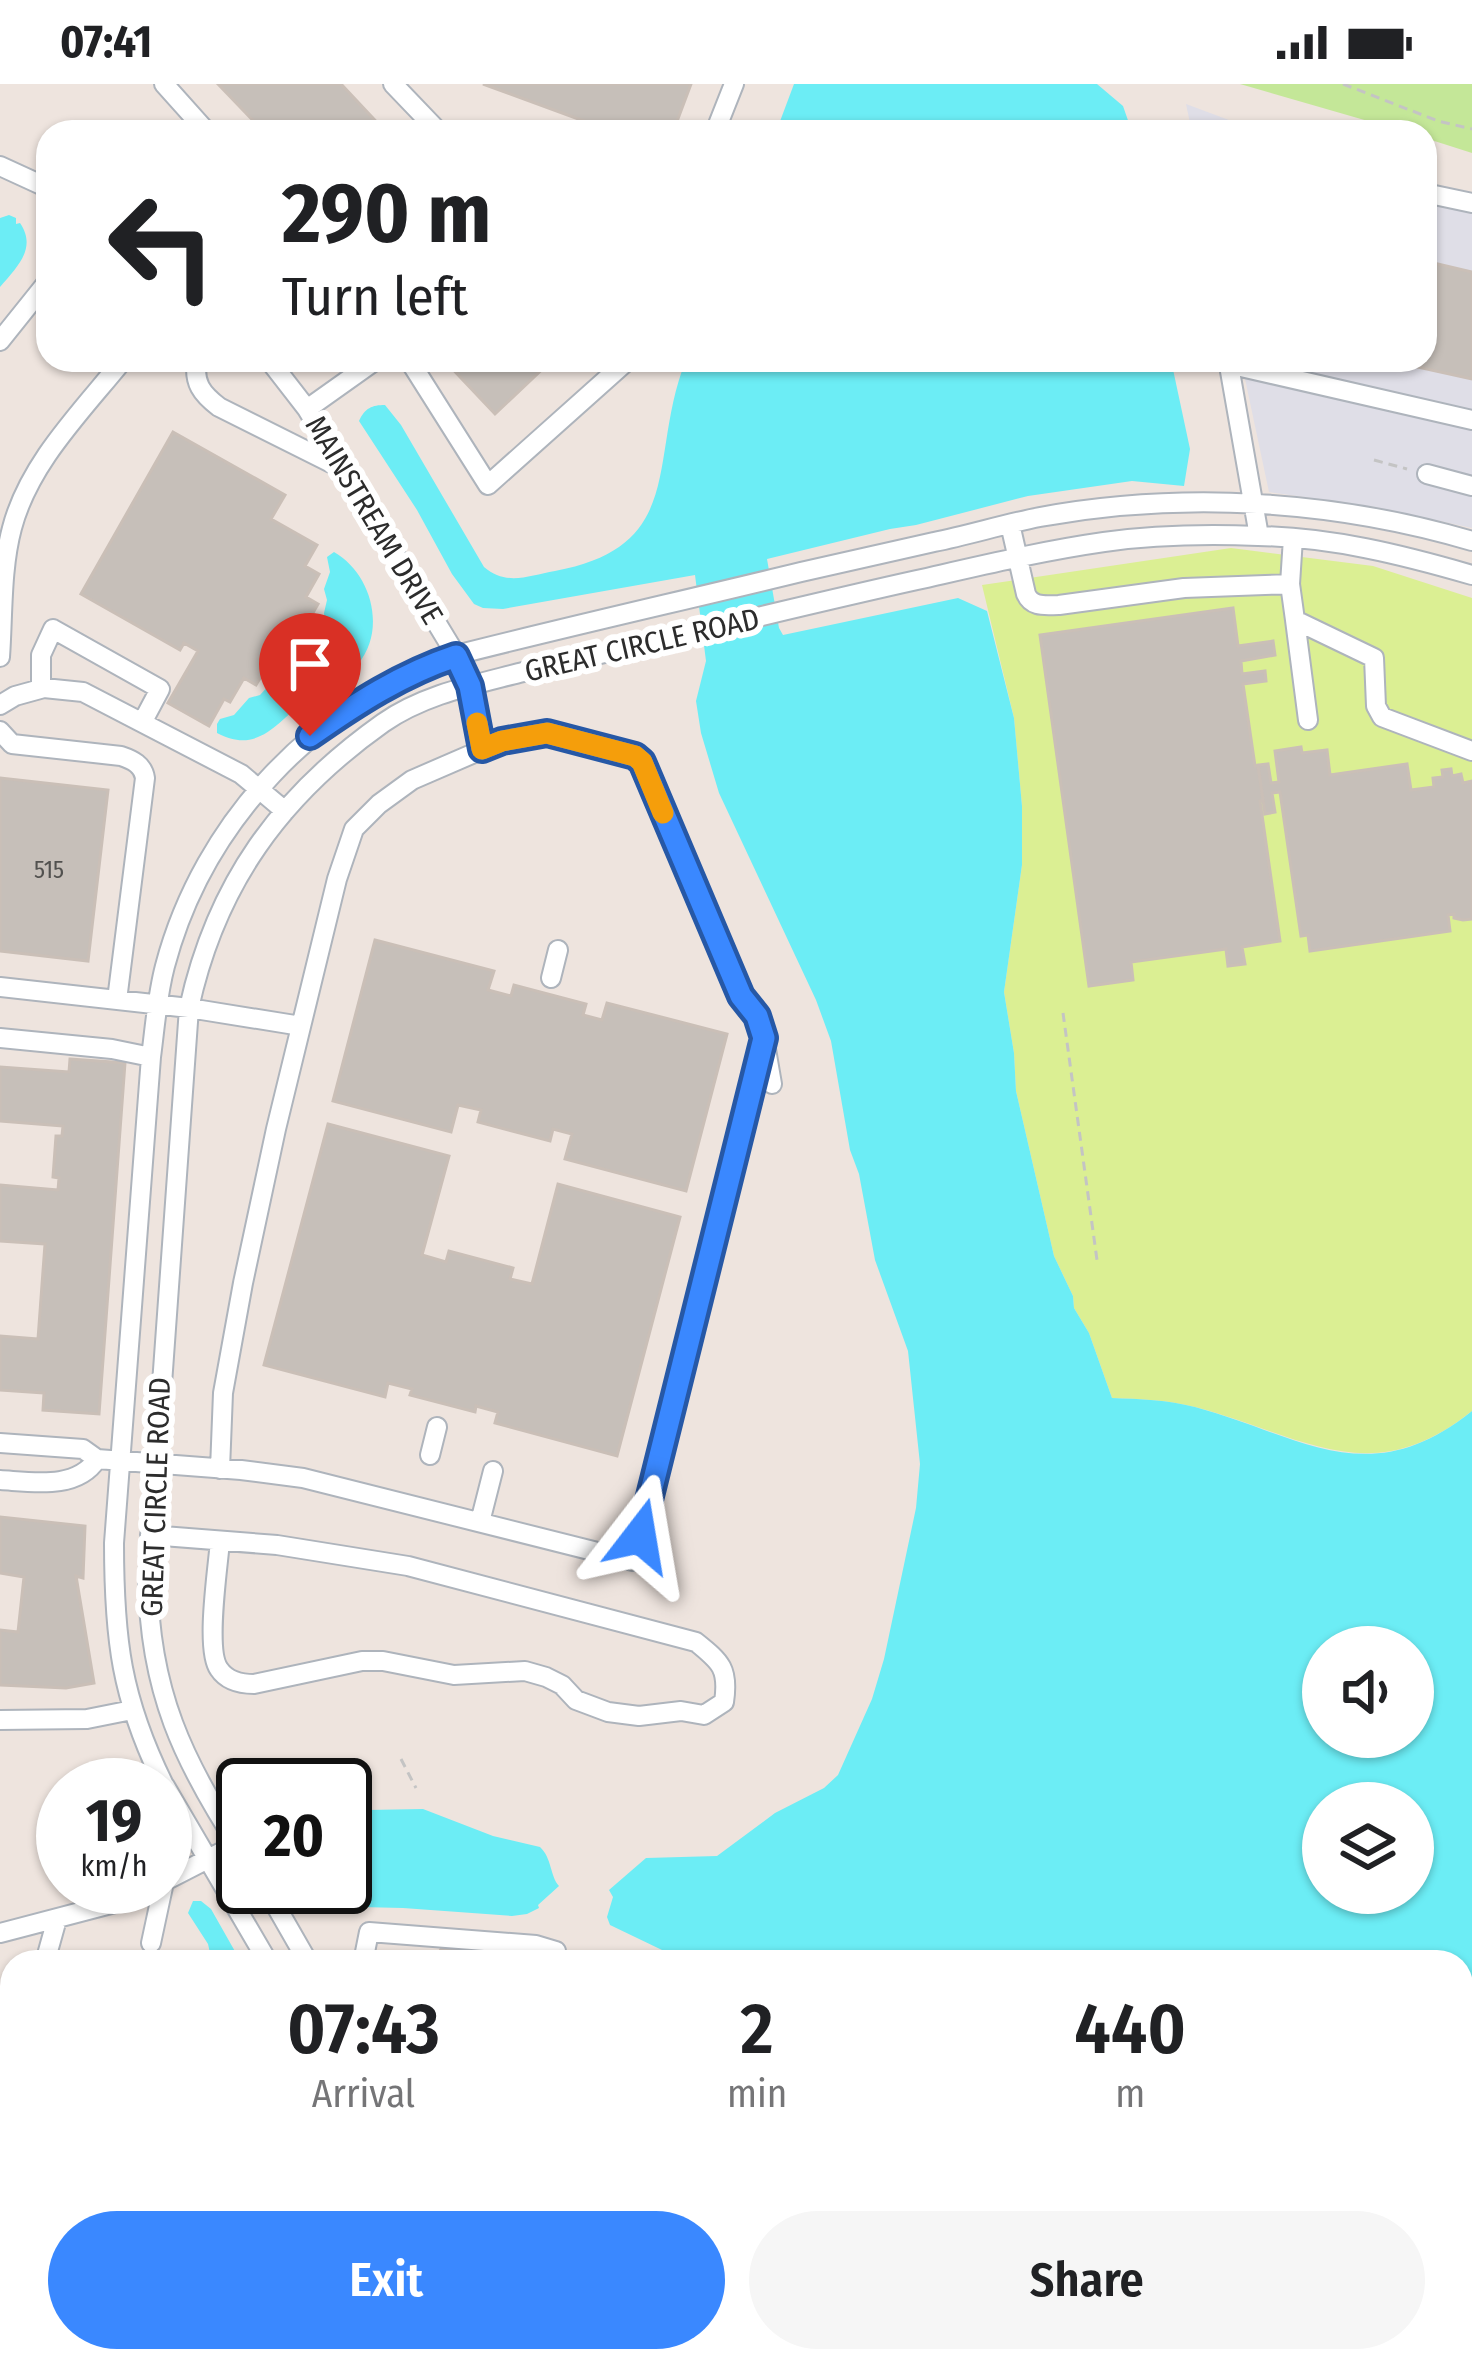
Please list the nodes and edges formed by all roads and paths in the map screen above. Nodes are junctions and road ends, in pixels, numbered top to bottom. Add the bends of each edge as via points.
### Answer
1 (164, 84) edge
2 (393, 84) edge
3 (734, 84) edge
4 (1343, 84) edge
5 (196, 120) edge
6 (428, 120) edge
7 (720, 120) edge
8 (1435, 120) edge
9 (1437, 121) edge
10 (1472, 130) edge
11 (0, 166) edge
12 (36, 182) edge
13 (1437, 196) edge
14 (1472, 203) edge
15 (36, 296) edge
16 (0, 341) edge
17 (113, 372) edge
18 (196, 372) edge
19 (278, 372) edge
20 (359, 372) edge
21 (417, 372) edge
22 (614, 372) edge
23 (1230, 372) edge
24 (1270, 372) edge
25 (307, 409) junction
26 (1472, 420) edge
27 (1374, 460) dead end
28 (345, 470) junction
29 (1426, 474) joint
30 (1472, 486) edge
31 (1254, 504) junction
32 (1010, 524) junction
33 (1259, 536) junction
34 (1293, 538) junction
35 (1472, 541) edge
36 (1017, 556) junction
37 (1472, 575) edge
38 (1290, 584) junction
39 (1295, 620) junction
40 (456, 656) junction
41 (0, 657) edge
42 (470, 686) junction
43 (41, 688) junction
44 (3, 697) edge
45 (1308, 720) dead end
46 (142, 721) junction
47 (0, 731) edge
48 (482, 749) junction
49 (1472, 751) edge
50 (260, 789) junction
51 (285, 811) junction
52 (558, 950) dead end
53 (551, 978) dead end
54 (0, 987) edge
55 (117, 1000) junction
56 (157, 1005) junction
57 (189, 1009) junction
58 (1063, 1012) dead end
59 (301, 1026) junction
60 (0, 1038) edge
61 (764, 1038) junction
62 (151, 1057) junction
63 (772, 1084) dead end
64 (1096, 1260) dead end
65 (437, 1427) dead end
66 (5, 1443) edge
67 (430, 1455) dead end
68 (97, 1459) junction
69 (121, 1462) junction
70 (154, 1464) junction
71 (220, 1469) junction
72 (493, 1471) dead end
73 (3, 1480) edge
74 (480, 1522) junction
75 (150, 1535) junction
76 (220, 1541) junction
77 (132, 1710) junction
78 (0, 1720) edge
79 (151, 1758) edge
80 (401, 1759) dead end
81 (416, 1788) dead end
82 (216, 1808) edge
83 (192, 1832) edge
84 (216, 1856) edge
85 (208, 1859) junction
86 (192, 1868) edge
87 (75, 1914) edge
88 (157, 1914) edge
89 (280, 1914) edge
90 (57, 1919) junction
91 (0, 1933) edge
92 (151, 1942) dead end
93 (48, 1950) edge
94 (261, 1950) edge
95 (301, 1950) edge
96 (365, 1950) edge
97 (553, 1950) edge

1 - 5 street
2 - 6 street
3 - 7 street
4 - 8 path
9 - 10 path
11 - 12 street
13 - 14 street
15 - 16 street
17 - 41 street via 55,445 17,511
18 - 28 street via 202,394 219,407
19 - 25 street, MAINSTREAM DRIVE
20 - 25 street
21 - 22 street via 488,484
23 - 31 street
24 - 26 street
25 - 28 street, MAINSTREAM DRIVE
27 - 29 path
28 - 40 street, MAINSTREAM DRIVE
29 - 30 street
31 - 32 street, GREAT CIRCLE ROAD via 1148,505
31 - 33 street
31 - 35 street, GREAT CIRCLE ROAD via 1317,508
32 - 36 street
32 - 40 street, GREAT CIRCLE ROAD
33 - 34 street, GREAT CIRCLE ROAD
33 - 36 street, GREAT CIRCLE ROAD via 1108,541
34 - 37 street, GREAT CIRCLE ROAD
34 - 38 street
36 - 38 street via 1029,600 1045,605
36 - 42 street, GREAT CIRCLE ROAD
38 - 39 street
39 - 45 street
39 - 49 street via 1374,658 1382,717
40 - 42 street, MAINSTREAM DRIVE
40 - 50 street, GREAT CIRCLE ROAD via 354,705 310,736
42 - 48 street, MAINSTREAM DRIVE
42 - 51 street, GREAT CIRCLE ROAD via 385,722
43 - 44 street
43 - 46 street via 83,692
43 - 46 street via 41,655 53,629 160,689
46 - 50 street
47 - 55 street via 12,744 121,756 143,770
48 - 59 street via 412,780 354,829
48 - 61 street via 547,733 642,762
50 - 51 street
50 - 56 street, GREAT CIRCLE ROAD via 209,857
51 - 57 street, GREAT CIRCLE ROAD via 231,887
52 - 53 street
54 - 55 street
55 - 56 street
56 - 57 street
56 - 62 street, GREAT CIRCLE ROAD
57 - 59 street
57 - 70 street, GREAT CIRCLE ROAD
58 - 64 path
59 - 71 street via 243,1282 223,1394
60 - 62 street
61 - 63 street
61 - 74 street via 633,1561
62 - 69 street, GREAT CIRCLE ROAD
65 - 67 street
66 - 68 street via 83,1449
66 - 73 street
68 - 69 street
68 - 73 street via 88,1473 64,1481
69 - 70 street
69 - 77 street, GREAT CIRCLE ROAD via 114,1604
70 - 71 street
70 - 75 street, GREAT CIRCLE ROAD
71 - 74 street via 303,1478
72 - 74 street
75 - 76 street
75 - 82 street, GREAT CIRCLE ROAD via 148,1614 160,1686 182,1751
76 - 76 street via 408,1566 696,1642 728,1682 724,1702 704,1714 639,1716 576,1700 562,1685 525,1671 454,1675 382,1661 238,1682 221,1673 212,1655
77 - 78 street
77 - 79 street, GREAT CIRCLE ROAD
80 - 81 path
83 - 85 street, GREAT CIRCLE ROAD
84 - 85 street
85 - 86 street
85 - 94 street, GREAT CIRCLE ROAD
87 - 90 street
88 - 92 street
89 - 95 street
90 - 91 street
90 - 93 street
96 - 97 street via 369,1932

